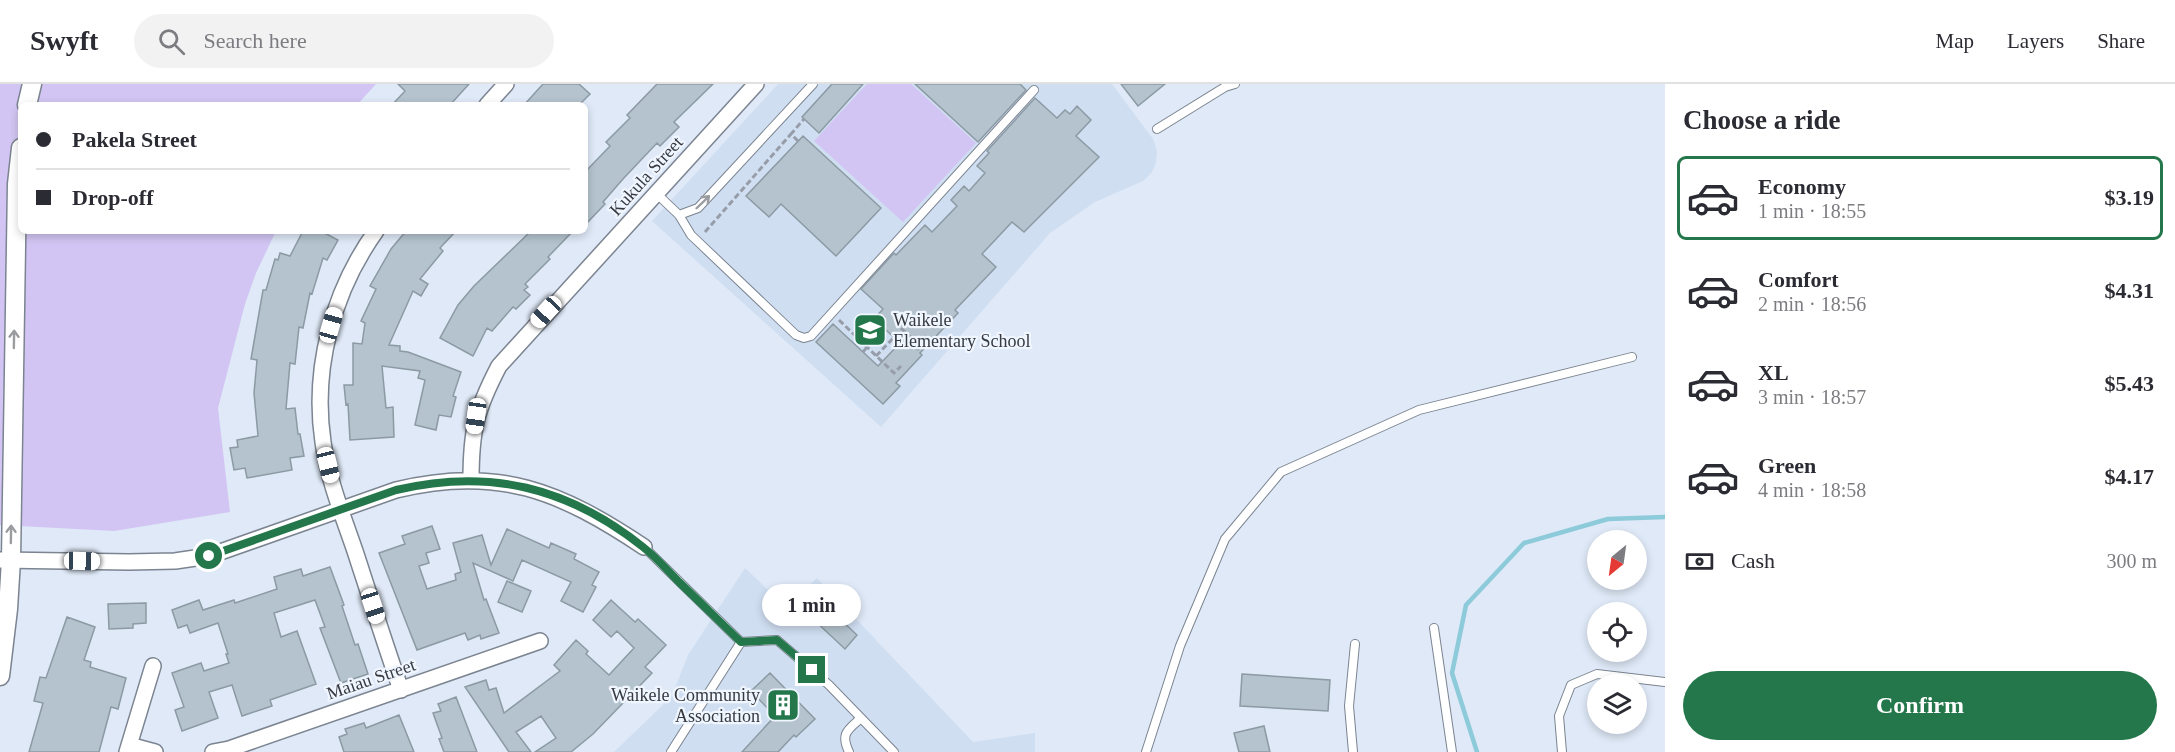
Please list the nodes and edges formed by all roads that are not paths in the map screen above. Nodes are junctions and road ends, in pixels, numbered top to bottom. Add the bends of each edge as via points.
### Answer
1 (32, 84) edge
2 (506, 84) edge
3 (756, 84) edge
4 (813, 84) edge
5 (1235, 84) edge
6 (1034, 90) dead end
7 (28, 102) edge
8 (490, 102) edge
9 (1157, 129) dead end
10 (18, 177) edge
11 (657, 194) junction
12 (679, 215) junction
13 (374, 234) edge
14 (1632, 357) dead end
15 (471, 480) junction
16 (341, 509) junction
17 (644, 547) joint
18 (5, 560) edge
19 (1434, 628) dead end
20 (540, 641) dead end
21 (741, 642) junction
22 (1355, 644) dead end
23 (153, 666) dead end
24 (0, 676) edge
25 (1665, 682) edge
26 (401, 690) junction
27 (861, 718) junction
28 (128, 749) edge
29 (155, 752) edge
30 (213, 752) edge
31 (671, 752) edge
32 (849, 752) edge
33 (894, 752) edge
34 (1146, 752) edge
35 (1353, 752) edge
36 (1452, 752) edge
37 (1562, 752) edge

1 - 7 street
2 - 8 street
3 - 11 street, Kukula Street
12 -> 4 lane via 698,208
5 - 9 lane
6 - 12 lane via 811,336 796,335 691,235
18 -> 10 street
11 - 12 lane
11 - 15 street, Kukula Street via 499,366 476,416
13 - 16 street via 349,276 336,309 321,371 323,442
14 - 34 lane via 1419,410 1281,472 1225,539 1180,646
15 - 16 street via 420,484
15 - 17 street via 529,487 571,503
16 - 18 street via 209,556 175,561
16 - 26 street
17 - 21 lane
18 - 24 street via 8,609
19 - 36 lane
20 - 26 street, Maiau Street
21 - 27 lane via 777,640 830,685
21 - 31 lane
22 - 35 lane via 1349,706
23 - 28 street
25 - 37 lane via 1597,674 1571,685 1559,716
26 - 30 street, Maiau Street
27 - 32 lane via 846,732 844,742
27 - 33 lane
28 - 29 street

